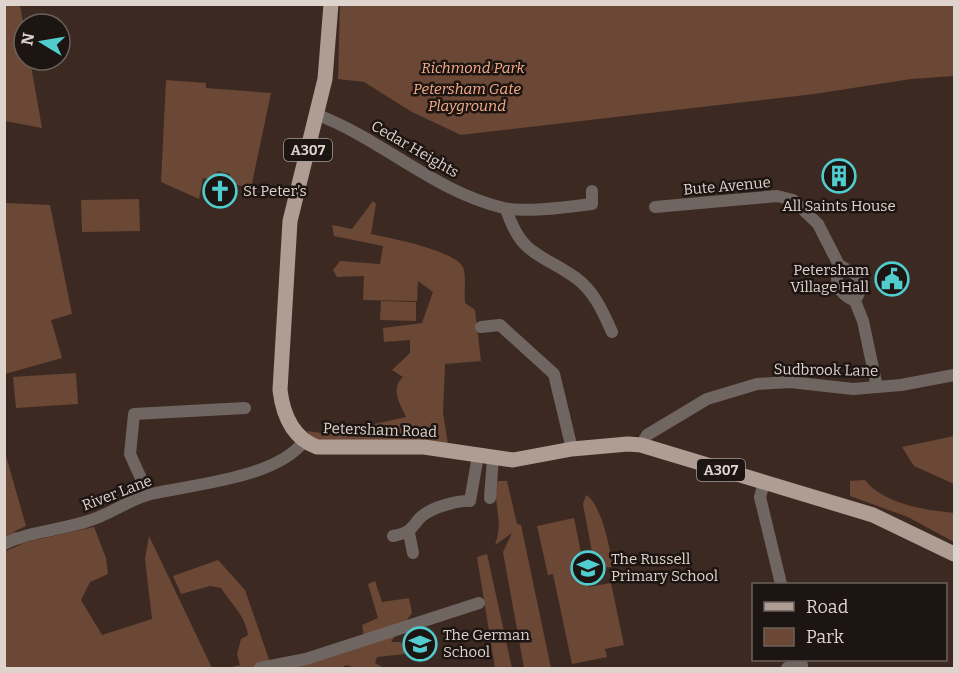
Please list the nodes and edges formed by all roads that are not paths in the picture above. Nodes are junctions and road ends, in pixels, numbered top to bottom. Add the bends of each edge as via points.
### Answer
1 (331, 4) edge
2 (318, 115) junction
3 (592, 191) dead end
4 (655, 207) dead end
5 (506, 208) junction
6 (839, 265) junction
7 (855, 301) junction
8 (481, 327) dead end
9 (612, 332) dead end
10 (954, 375) edge
11 (877, 387) junction
12 (245, 408) dead end
13 (304, 441) junction
14 (642, 445) junction
15 (572, 449) junction
16 (486, 457) junction
17 (764, 483) junction
18 (148, 494) junction
19 (490, 498) dead end
20 (409, 533) junction
21 (393, 536) dead end
22 (4, 544) edge
23 (413, 553) dead end
24 (954, 554) edge
25 (781, 583) edge
26 (479, 603) dead end
27 (802, 664) edge
28 (260, 669) edge
29 (787, 669) edge

1 - 2 main road, Petersham Road / A307 via 328,56
2 - 5 street, Cedar Heights via 440,183
2 - 13 main road, Petersham Road / A307 via 290,221 280,381 285,414
3 - 5 street, Cedar Heights via 593,210
4 - 6 street, Bute Avenue via 777,196 793,200 818,224
5 - 9 street via 513,230 528,250 577,279 594,296
6 - 7 street, Bute Avenue via 839,288
6 - 7 street, Bute Avenue via 860,280
7 - 11 street, Bute Avenue
8 - 15 street via 500,325 552,371
10 - 11 street, Sudbrook Lane
11 - 14 street, Sudbrook Lane via 757,384 708,399 645,436
12 - 18 street via 134,414 130,454
13 - 16 main road, Petersham Road / A307 via 317,447 424,447
13 - 18 street, River Lane via 278,462 234,476
14 - 15 main road, Petersham Road / A307
14 - 17 main road, Petersham Road / A307
15 - 16 main road, Petersham Road / A307 via 519,459
16 - 19 street
16 - 20 street via 471,501 427,512
17 - 24 main road, Petersham Road / A307 via 885,520
17 - 25 street via 760,497
18 - 22 street, River Lane via 91,521
20 - 21 street
20 - 23 street
26 - 28 street via 306,659
27 - 29 street

